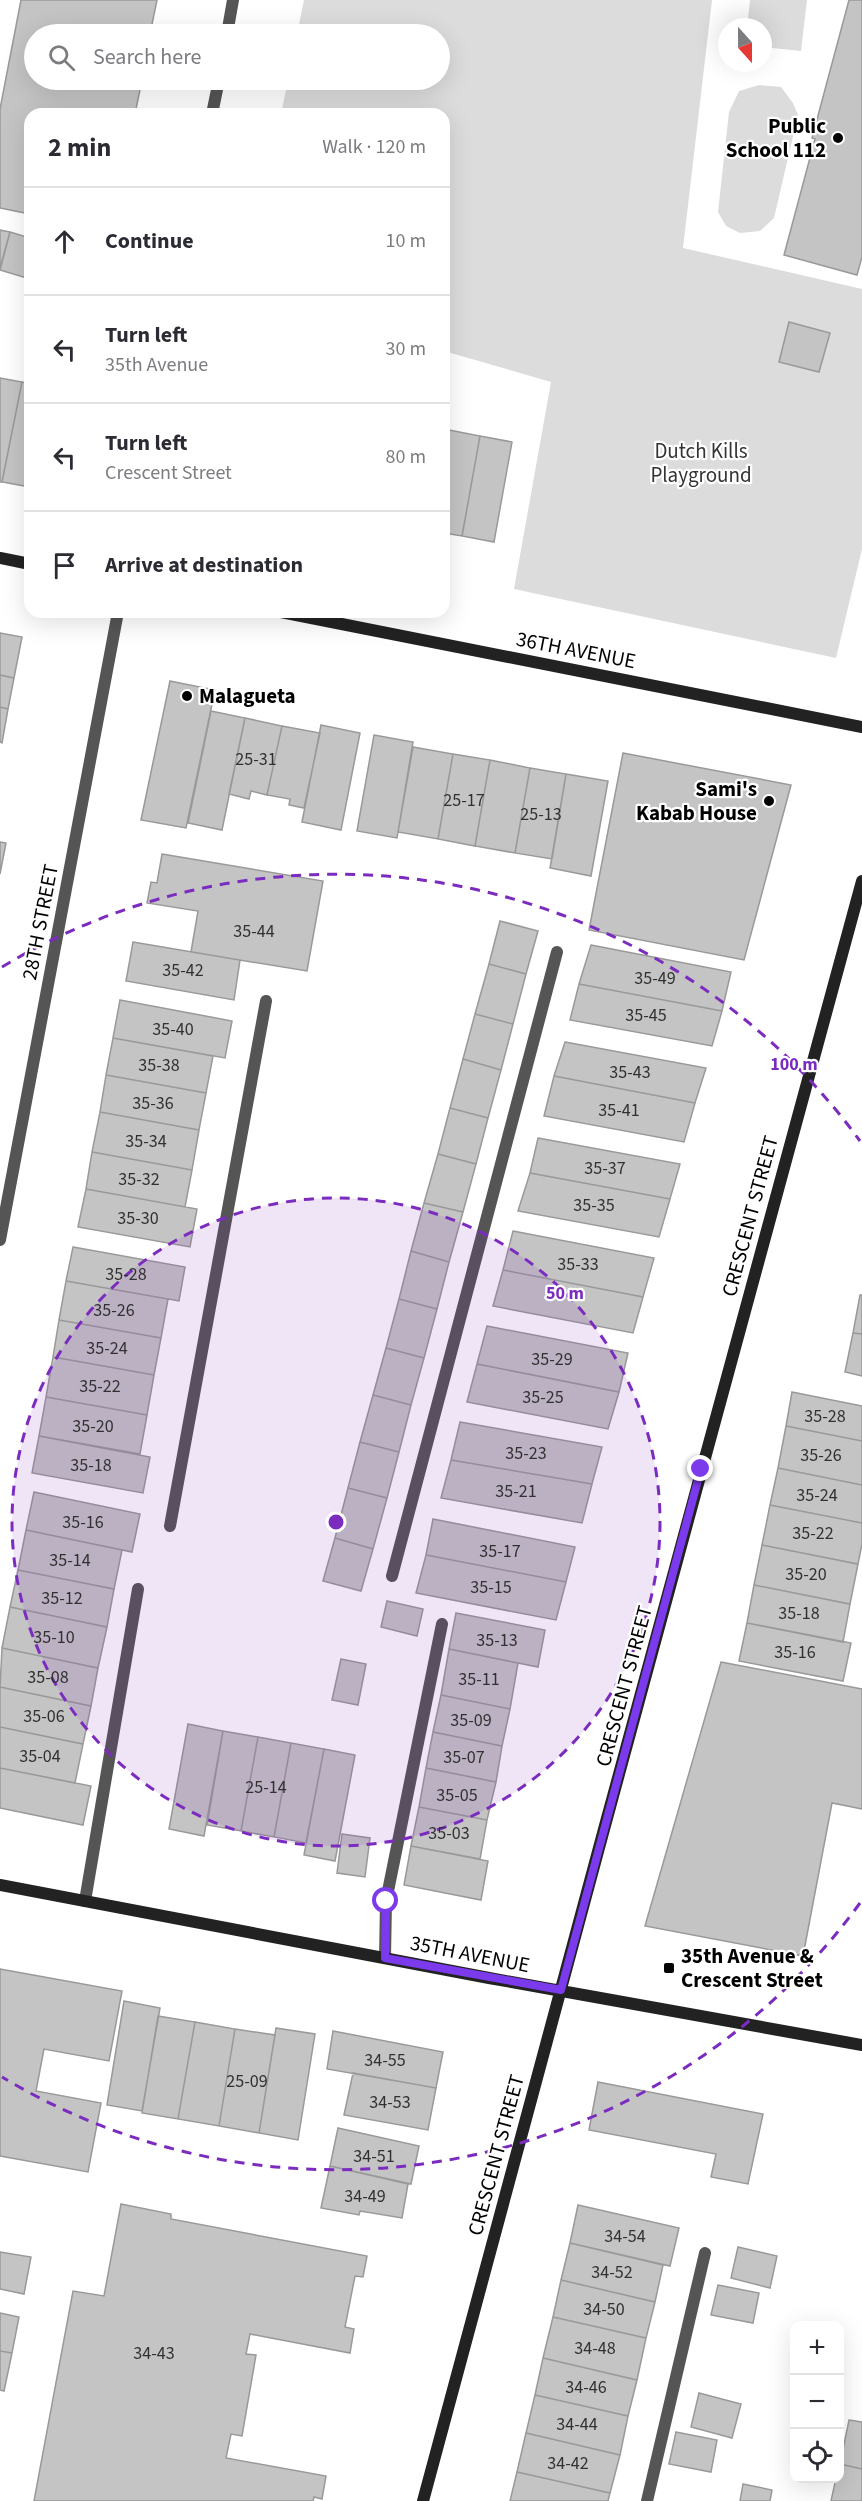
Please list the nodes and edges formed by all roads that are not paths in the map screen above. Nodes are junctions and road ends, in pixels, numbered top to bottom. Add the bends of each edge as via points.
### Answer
1 (233, 0) edge
2 (229, 24) edge
3 (217, 90) edge
4 (213, 108) edge
5 (0, 558) edge
6 (24, 563) edge
7 (117, 618) edge
8 (311, 618) edge
9 (862, 727) edge
10 (862, 881) edge
11 (557, 952) dead end
12 (266, 1001) dead end
13 (0, 1240) edge
14 (171, 1526) dead end
15 (392, 1576) dead end
16 (138, 1589) dead end
17 (442, 1624) dead end
18 (0, 1885) edge
19 (85, 1901) junction
20 (385, 1958) junction
21 (561, 1990) junction
22 (862, 2045) edge
23 (705, 2253) dead end
24 (423, 2501) edge
25 (647, 2501) edge

1 - 2 street
3 - 4 street
5 - 6 street
7 - 13 street, 28TH STREET
8 - 9 street, 36TH AVENUE
10 - 21 street, CRESCENT STREET
11 - 15 street
12 - 14 street
16 - 19 street
17 - 20 street via 386,1901
18 - 19 street, 35TH AVENUE
19 - 20 street, 35TH AVENUE
20 - 21 street, 35TH AVENUE
21 - 22 street, 35TH AVENUE
21 - 24 street, CRESCENT STREET
23 - 25 street

